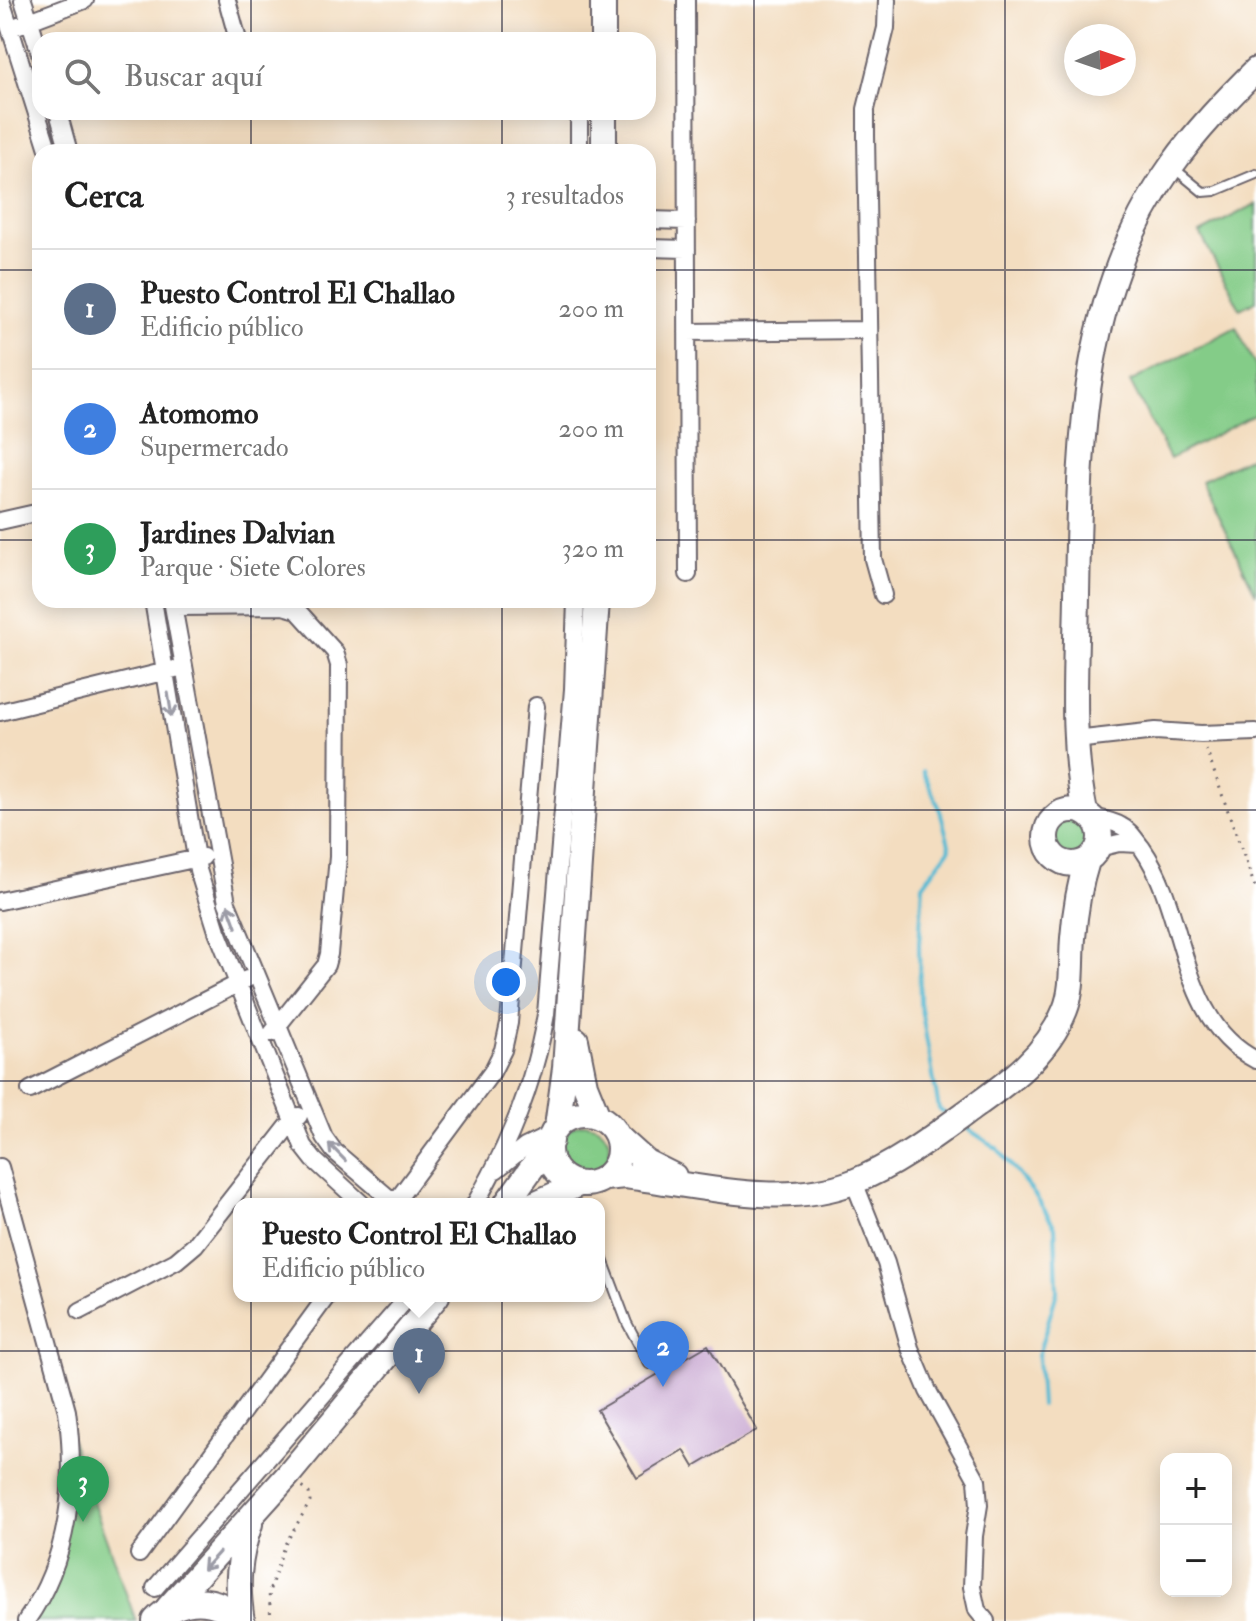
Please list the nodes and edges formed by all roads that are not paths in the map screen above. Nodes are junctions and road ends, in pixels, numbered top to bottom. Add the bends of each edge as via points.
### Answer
1 (1, 0) edge
2 (23, 0) edge
3 (85, 0) edge
4 (227, 0) edge
5 (603, 0) edge
6 (686, 0) edge
7 (887, 0) edge
8 (30, 20) junction
9 (11, 28) junction
10 (34, 32) edge
11 (236, 32) edge
12 (603, 32) edge
13 (1256, 70) edge
14 (32, 97) edge
15 (39, 120) edge
16 (60, 120) edge
17 (579, 120) edge
18 (604, 120) edge
19 (47, 144) edge
20 (67, 144) edge
21 (579, 144) edge
22 (604, 144) edge
23 (1171, 166) junction
24 (1256, 174) edge
25 (656, 220) edge
26 (687, 221) junction
27 (656, 248) edge
28 (687, 249) junction
29 (868, 330) junction
30 (687, 332) junction
31 (32, 514) edge
32 (0, 521) edge
33 (688, 574) dead end
34 (883, 595) dead end
35 (154, 608) edge
36 (174, 608) edge
37 (290, 608) edge
38 (579, 608) edge
39 (594, 608) edge
40 (586, 629) junction
41 (184, 667) junction
42 (165, 671) junction
43 (582, 688) junction
44 (536, 706) dead end
45 (0, 712) edge
46 (1256, 732) edge
47 (1075, 740) junction
48 (1060, 813) junction
49 (1088, 814) junction
50 (1139, 844) junction
51 (216, 854) junction
52 (1092, 855) junction
53 (1055, 857) junction
54 (196, 859) junction
55 (0, 901) edge
56 (1073, 940) junction
57 (255, 974) junction
58 (239, 984) junction
59 (570, 994) junction
60 (278, 1028) junction
61 (261, 1041) junction
62 (1256, 1060) edge
63 (30, 1090) dead end
64 (311, 1109) junction
65 (598, 1117) junction
66 (293, 1120) junction
67 (553, 1134) junction
68 (617, 1136) junction
69 (0, 1167) edge
70 (492, 1174) junction
71 (605, 1178) junction
72 (854, 1182) junction
73 (699, 1185) junction
74 (571, 1190) junction
75 (355, 1198) edge
76 (388, 1198) edge
77 (399, 1198) edge
78 (469, 1198) edge
79 (478, 1198) edge
80 (510, 1198) edge
81 (550, 1198) edge
82 (605, 1265) edge
83 (323, 1302) edge
84 (403, 1302) edge
85 (408, 1302) edge
86 (432, 1302) edge
87 (80, 1311) dead end
88 (409, 1327) junction
89 (649, 1364) dead end
90 (253, 1514) junction
91 (139, 1554) dead end
92 (160, 1606) edge
93 (26, 1621) edge
94 (242, 1621) edge
95 (986, 1621) edge

1 - 9 street
2 - 8 street
3 - 8 street
4 - 11 street
5 - 12 street
6 - 26 street
7 - 29 street via 882,53 866,109
8 - 9 street
8 - 10 street
9 - 14 street
13 - 23 street
15 - 19 street
16 - 20 street
17 - 21 street
18 - 22 street
23 - 24 lane via 1203,192
23 - 47 street via 1121,257 1087,385 1079,478
25 - 26 street
26 - 28 street
27 - 28 street
28 - 30 street
29 - 30 street
29 - 34 street via 873,559
30 - 33 street
31 - 32 street
35 - 42 street
36 - 41 street
37 - 60 street via 335,652 339,665 338,857 326,965
38 - 40 street
39 - 40 street
40 - 43 street
41 - 42 street
41 - 51 street
42 - 45 street
42 -> 54 street
43 - 59 street
43 - 70 street via 541,1047
44 - 77 street via 503,1050
46 - 47 street via 1145,731
47 - 48 street
47 - 49 street
48 - 49 street
48 - 53 street via 1046,834
49 - 50 street via 1122,826
49 - 52 street via 1100,831
50 - 52 street via 1119,843
50 - 62 street via 1157,876 1205,1009 1229,1042
51 - 54 street
57 -> 51 street via 227,903
52 - 53 street via 1070,864
52 - 56 street via 1079,888
53 - 56 street
54 - 55 street
54 - 58 street
56 - 72 street via 1067,1007 1042,1051 927,1142
57 - 58 street
57 - 60 street
58 - 61 street
58 - 63 street
59 - 65 street via 580,1067
59 - 67 street
60 - 61 street
60 - 64 street
61 - 66 street
64 - 66 street
76 -> 64 street via 334,1151
65 - 67 street via 572,1116
65 - 68 street
66 - 75 street via 314,1160
66 - 87 street via 195,1245 176,1261
67 - 70 street via 525,1147
67 - 74 street via 549,1152
67 - 80 street
68 - 71 street via 619,1154
68 - 73 street via 646,1162
69 - 93 street via 70,1438 72,1476 64,1535 53,1571
70 - 78 street
70 - 79 street
71 - 73 street
71 - 74 street
72 - 73 street via 780,1194
72 - 95 street via 886,1263 910,1348 977,1480 972,1587 977,1610
74 - 81 street
82 - 89 lane
83 - 91 street
84 - 92 street
85 - 88 street
86 - 88 street
88 - 90 street
90 -> 92 street
90 - 94 street via 238,1573
92 - 94 main road via 211,1603 232,1610

